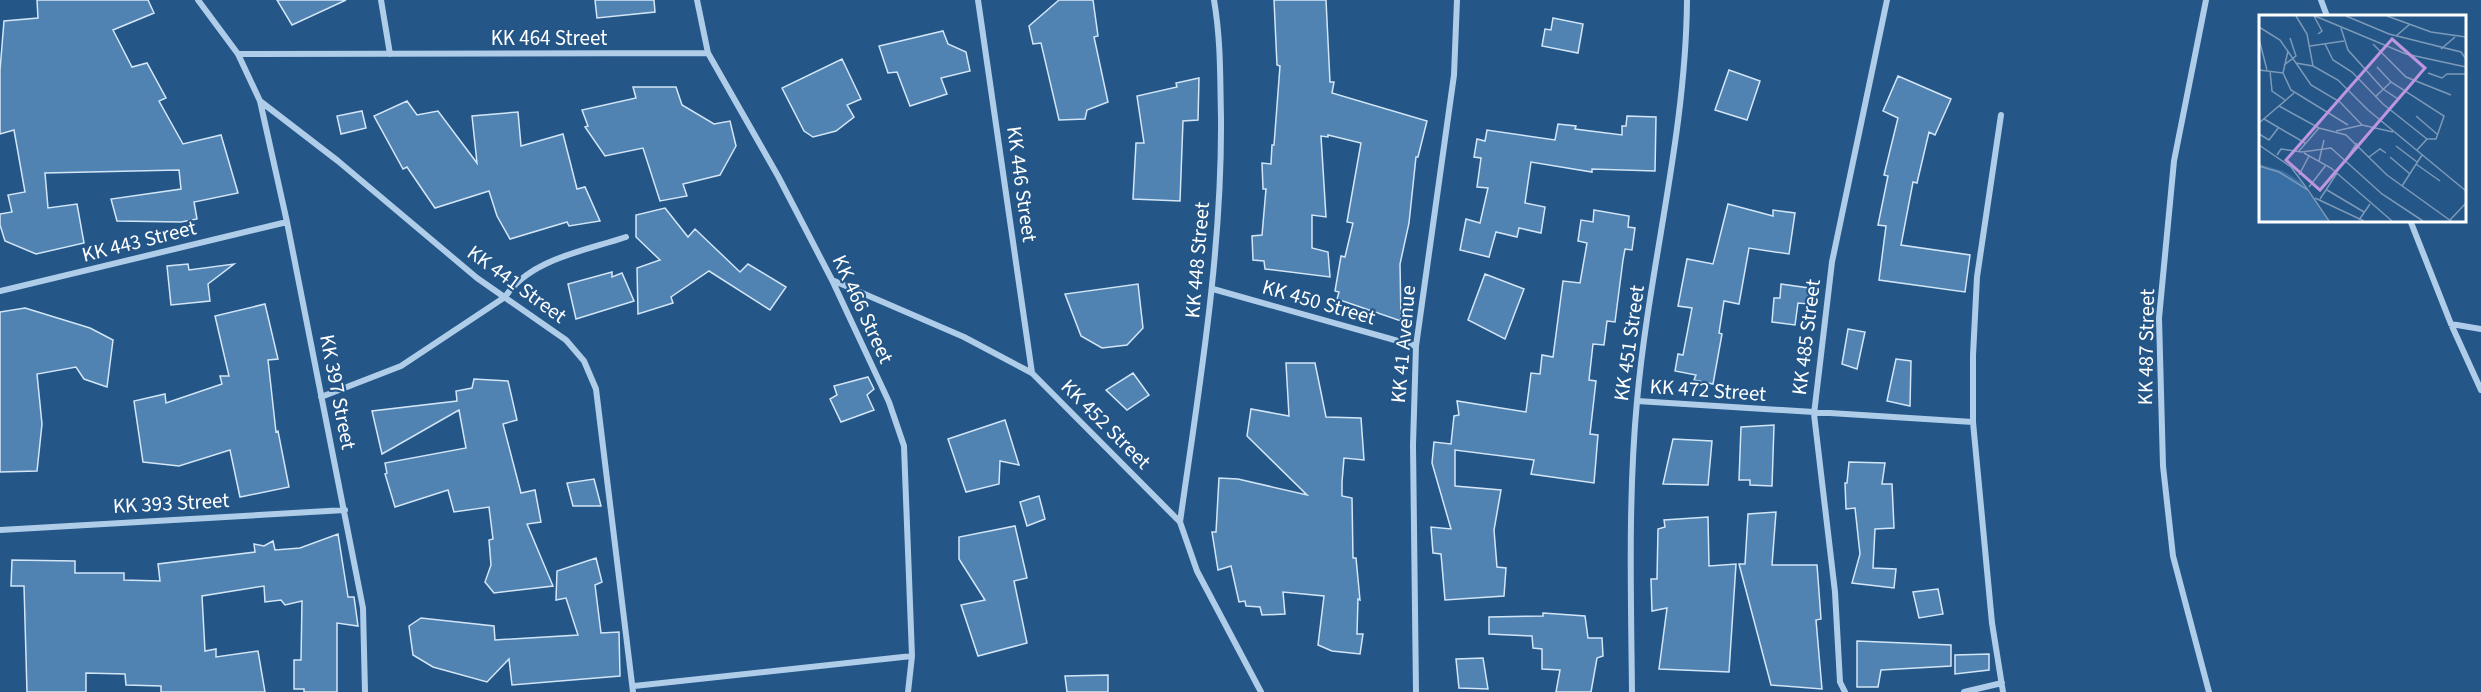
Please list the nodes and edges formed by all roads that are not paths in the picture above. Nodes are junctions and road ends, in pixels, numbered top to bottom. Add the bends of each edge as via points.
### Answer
1 (198, 0) edge
2 (381, 0) edge
3 (697, 0) edge
4 (978, 0) edge
5 (1214, 0) edge
6 (1457, 0) edge
7 (1687, 0) edge
8 (1887, 0) edge
9 (2206, 0) edge
10 (2321, 0) edge
11 (2327, 15) edge
12 (708, 53) junction
13 (238, 54) junction
14 (390, 54) junction
15 (260, 101) junction
16 (2001, 115) dead end
17 (286, 222) junction
18 (2410, 222) edge
19 (626, 237) dead end
20 (832, 280) junction
21 (1213, 289) junction
22 (0, 291) edge
23 (505, 297) junction
24 (2451, 324) junction
25 (2481, 329) edge
26 (1416, 346) junction
27 (1032, 373) junction
28 (2481, 390) edge
29 (321, 397) junction
30 (1636, 401) junction
31 (1814, 414) junction
32 (1973, 422) junction
33 (345, 510) junction
34 (1180, 522) junction
35 (0, 530) edge
36 (912, 656) junction
37 (2002, 683) junction
38 (633, 689) edge
39 (364, 692) edge
40 (908, 692) edge
41 (1261, 692) edge
42 (1416, 692) edge
43 (1632, 692) edge
44 (1845, 692) edge
45 (1964, 692) edge
46 (2003, 692) edge
47 (2209, 692) edge

1 - 13 street, KK 441 Street
2 - 14 street
3 - 12 street, KK 466 Street
4 - 27 street, KK 446 Street
5 - 21 street, KK 448 Street via 1220,36 1221,153
6 - 26 street, KK 41 Avenue via 1454,75
7 - 30 street, KK 451 Street via 1673,156
8 - 31 street, KK 485 Street via 1832,262
9 - 47 street, KK 487 Street via 2174,161 2159,318 2163,466 2173,556
10 - 11 street
12 - 14 street, KK 464 Street
12 - 20 street, KK 466 Street
13 - 14 street, KK 464 Street
13 - 15 street, KK 441 Street
15 - 17 street, KK 397 Street
15 - 23 street, KK 441 Street
16 - 32 street via 1977,277
17 - 22 street, KK 443 Street
17 - 29 street, KK 397 Street
18 - 24 street
19 - 23 street via 544,264 527,273
20 - 27 street, KK 452 Street via 964,337
20 - 36 street, KK 466 Street via 889,402 904,446
21 - 26 street, KK 450 Street
21 - 34 street, KK 448 Street
23 - 29 street via 400,366
23 - 38 street, KK 441 Street via 566,340 584,361 596,389
24 - 25 street
24 - 28 street
26 - 42 street, KK 41 Avenue
27 - 34 street, KK 452 Street
29 - 33 street, KK 397 Street
30 - 31 street, KK 472 Street
30 - 43 street, KK 451 Street via 1630,556
31 - 32 street, KK 472 Street
31 - 44 street, KK 485 Street via 1835,592 1840,682
32 - 37 street via 1992,623
33 - 35 street, KK 393 Street
33 - 39 street, KK 397 Street via 363,608
34 - 41 street, KK 452 Street via 1197,571
36 - 38 street
36 - 40 street, KK 466 Street
37 - 45 street
37 - 46 street

